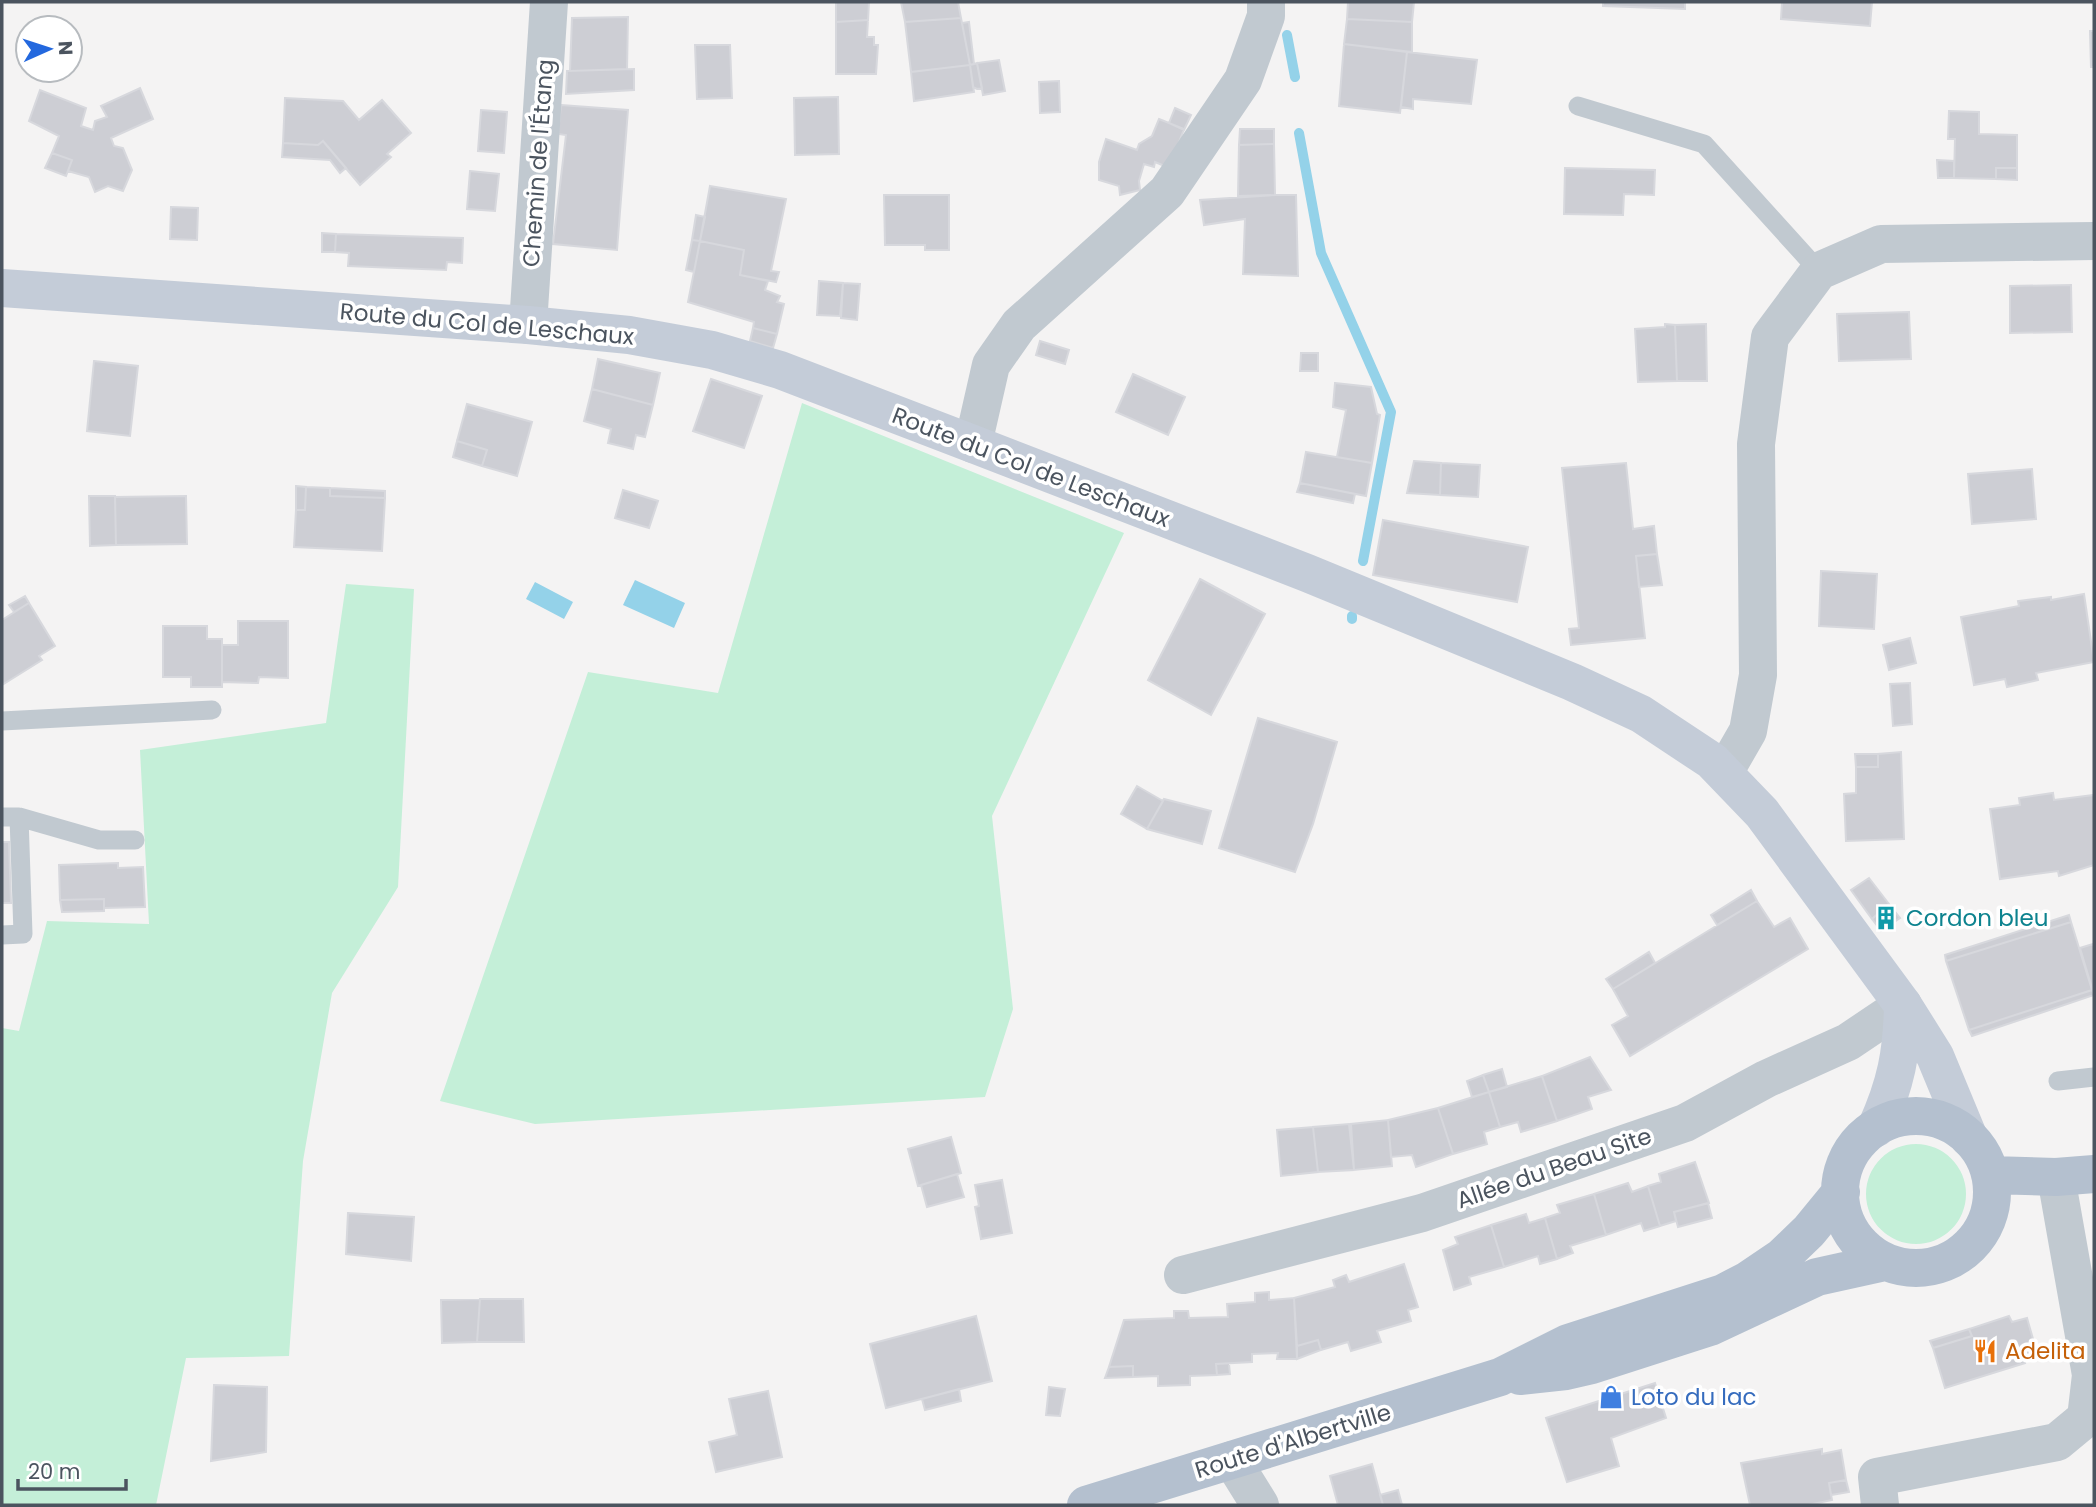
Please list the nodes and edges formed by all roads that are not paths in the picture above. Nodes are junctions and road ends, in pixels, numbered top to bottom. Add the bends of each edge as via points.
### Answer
1 (549, 2) edge
2 (1266, 2) edge
3 (1578, 106) dead end
4 (2094, 241) edge
5 (1819, 271) junction
6 (2, 288) edge
7 (528, 325) junction
8 (973, 444) junction
9 (212, 710) dead end
10 (2, 721) edge
11 (1725, 771) junction
12 (10, 817) edge
13 (135, 840) dead end
14 (2, 935) edge
15 (1903, 1005) junction
16 (2094, 1077) edge
17 (2059, 1082) dead end
18 (1876, 1128) junction
19 (1969, 1138) junction
20 (2094, 1174) edge
21 (1990, 1175) junction
22 (2056, 1177) junction
23 (1841, 1192) junction
24 (1885, 1262) junction
25 (1183, 1275) dead end
26 (1500, 1377) junction
27 (1232, 1460) junction
28 (1086, 1505) edge
29 (1260, 1505) edge
30 (1880, 1505) edge

1 - 7 street, Chemin de l'Étang
2 - 8 street via 1266,16 1243,80 1167,192 1019,325 991,365
3 - 5 lane via 1704,144
4 - 5 street via 1881,244
5 - 11 street via 1770,337 1756,444 1758,675 1748,730
6 - 7 main road, Route du Col de Leschaux
7 - 8 main road, Route du Col de Leschaux via 628,335 712,350 780,370
8 - 11 main road, Route du Col de Leschaux via 1572,682 1641,714
9 - 10 lane
11 - 15 main road, Route du Col de Leschaux via 1762,813
12 - 13 lane via 99,840
12 - 14 lane via 23,934
15 - 18 main road via 1902,1054
15 - 19 main road, Route du Col de Leschaux via 1935,1056
15 - 25 street, Allée du Beau Site via 1848,1042 1685,1123 1422,1213
16 - 17 lane
18 - 19 main road via 1890,1121 1924,1117 1956,1128
18 - 23 main road via 1846,1162
19 - 21 main road
20 - 22 main road
21 - 22 main road
21 - 24 main road via 1991,1206 1980,1234 1964,1251 1930,1267
22 - 30 street via 2091,1375 2086,1418 2057,1442 1877,1477
23 - 24 main road via 1852,1233
23 - 26 main road, Route d'Albertville via 1792,1248 1737,1286 1568,1343
24 - 26 main road, Route d'Albertville via 1817,1277 1710,1326 1592,1365
26 - 27 main road, Route d'Albertville
27 - 28 main road, Route d'Albertville
27 - 29 street

